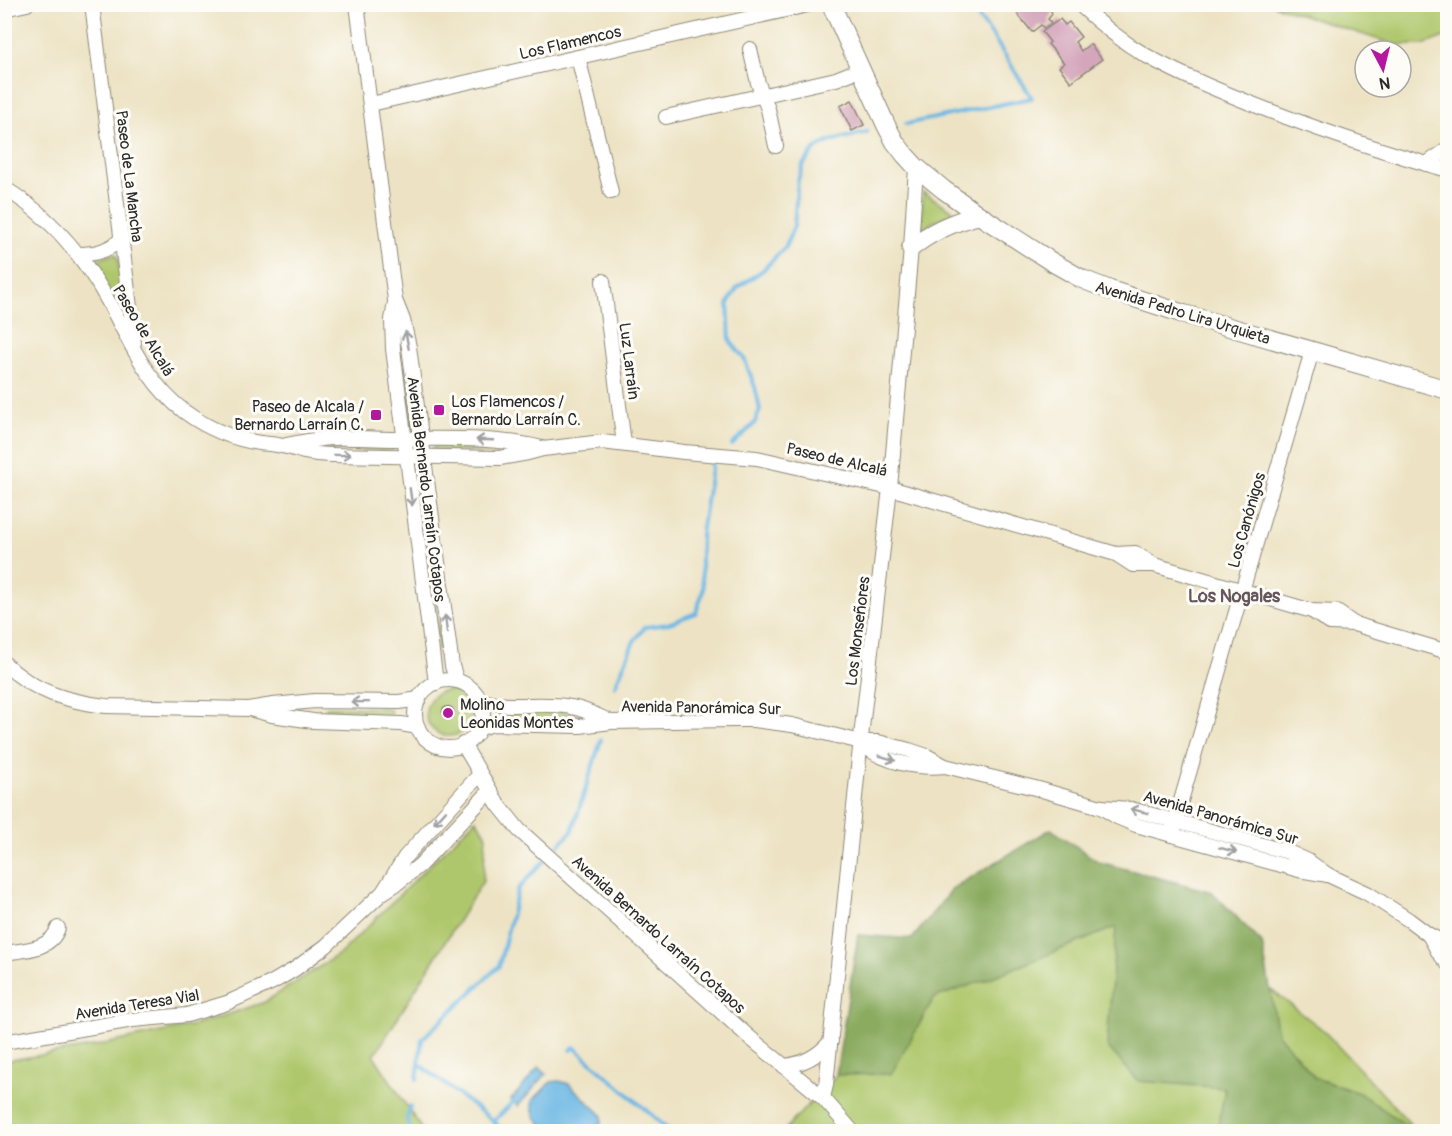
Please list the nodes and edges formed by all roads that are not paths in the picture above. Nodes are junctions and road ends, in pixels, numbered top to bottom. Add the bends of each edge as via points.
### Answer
1 (27, 4) edge
2 (92, 4) edge
3 (357, 4) edge
4 (812, 4) edge
5 (831, 4) edge
6 (1079, 4) edge
7 (4, 9) edge
8 (750, 49) dead end
9 (578, 57) junction
10 (861, 69) junction
11 (763, 95) junction
12 (371, 104) junction
13 (666, 117) dead end
14 (776, 146) dead end
15 (1448, 149) edge
16 (1426, 164) junction
17 (916, 167) junction
18 (1448, 170) edge
19 (4, 188) edge
20 (611, 192) dead end
21 (979, 215) junction
22 (122, 238) junction
23 (911, 248) junction
24 (78, 254) junction
25 (603, 281) dead end
26 (395, 300) junction
27 (135, 351) junction
28 (1312, 351) junction
29 (1448, 390) edge
30 (404, 439) junction
31 (423, 439) junction
32 (624, 444) junction
33 (284, 446) junction
34 (543, 448) junction
35 (406, 457) junction
36 (425, 457) junction
37 (890, 488) junction
38 (438, 555) junction
39 (420, 557) junction
40 (1243, 591) junction
41 (1448, 652) edge
42 (4, 663) edge
43 (457, 681) junction
44 (436, 683) junction
45 (418, 699) junction
46 (480, 700) junction
47 (248, 709) junction
48 (611, 722) junction
49 (418, 727) junction
50 (480, 728) junction
51 (861, 741) junction
52 (464, 744) junction
53 (480, 774) junction
54 (490, 791) junction
55 (1101, 807) junction
56 (1176, 820) junction
57 (1171, 836) junction
58 (1328, 874) junction
59 (382, 893) junction
60 (58, 928) dead end
61 (1429, 935) junction
62 (1448, 944) edge
63 (4, 954) edge
64 (1448, 964) edge
65 (831, 1041) junction
66 (4, 1042) edge
67 (784, 1066) junction
68 (823, 1098) junction
69 (853, 1131) edge

1 - 7 street
2 - 22 street, Paseo de La Mancha
3 - 12 street, Avenida Bernardo Larraín Cotapos
4 - 9 street, Los Flamencos
5 - 10 main road, Avenida Pedro Lira Urquieta
6 - 16 street via 1143,53 1188,77 1333,134
8 - 11 street
9 - 12 street, Los Flamencos
9 - 20 street
10 - 11 street via 836,79
10 - 17 main road, Avenida Pedro Lira Urquieta via 896,142
11 - 13 street
11 - 14 street
12 - 26 street, Avenida Bernardo Larraín Cotapos
15 - 16 street
16 - 18 street
17 - 21 main road, Avenida Pedro Lira Urquieta
17 - 23 street, Los Monseñores
19 - 24 street, Paseo de Alcalá via 35,209
21 - 23 main road via 942,227
21 - 28 main road, Avenida Pedro Lira Urquieta via 1096,285
22 - 24 street via 101,252
22 - 27 street, Paseo de La Mancha
23 - 37 street, Los Monseñores
24 - 27 street, Paseo de Alcalá
25 - 32 street, Luz Larraín
26 - 30 street, Avenida Bernardo Larraín Cotapos via 392,334
31 -> 26 street, Avenida Bernardo Larraín Cotapos via 409,347
27 - 33 street, Paseo de Alcalá via 166,395 195,419 244,440
28 - 29 main road, Avenida Pedro Lira Urquieta
28 - 40 street, Los Canónigos
30 - 31 street, Paseo de Alcalá
30 - 33 street, Paseo de Alcalá via 333,438
30 - 35 street, Avenida Bernardo Larraín Cotapos
34 -> 31 street, Paseo de Alcalá via 516,442
31 - 36 street, Avenida Bernardo Larraín Cotapos
32 - 34 street, Paseo de Alcalá via 602,442
32 - 37 street, Paseo de Alcalá via 757,458
33 -> 35 street, Paseo de Alcalá via 318,454
34 - 36 street, Paseo de Alcalá via 500,458
35 - 36 street, Paseo de Alcalá
35 -> 39 street, Avenida Bernardo Larraín Cotapos
36 - 38 street, Avenida Bernardo Larraín Cotapos
37 - 40 street, Paseo de Alcalá via 1116,554 1135,553 1154,566
37 - 51 street, Los Monseñores
38 - 39 street
43 -> 38 street, Avenida Bernardo Larraín Cotapos
39 - 44 street, Avenida Bernardo Larraín Cotapos
40 - 41 street, Paseo de Alcalá via 1312,611 1337,612 1354,624
40 - 56 street, Los Canónigos
42 - 47 street via 40,689 82,703
43 - 44 street
43 - 46 street via 471,688
44 - 45 street
45 -> 47 street via 315,701
45 - 49 street
46 - 48 street, Avenida Panorámica Sur via 494,704 569,706
46 - 50 street
47 - 49 street via 314,721
48 - 50 street, Avenida Panorámica Sur via 580,726 493,724
48 - 51 street, Avenida Panorámica Sur via 765,721
49 - 52 street via 437,746
50 - 52 street
51 - 55 street, Avenida Panorámica Sur via 909,750 945,766
51 - 65 street, Los Monseñores
52 - 53 street, Avenida Bernardo Larraín Cotapos
53 - 54 street, Avenida Bernardo Larraín Cotapos
53 -> 59 street, Avenida Teresa Vial via 405,857
54 - 59 street, Avenida Teresa Vial via 420,865
54 - 67 street, Avenida Bernardo Larraín Cotapos via 529,840
56 -> 55 street, Avenida Panorámica Sur via 1131,808
55 - 57 street, Avenida Panorámica Sur via 1126,822
56 - 57 street, Los Canónigos
56 - 58 street, Avenida Panorámica Sur via 1287,852
57 -> 58 street, Avenida Panorámica Sur
58 - 61 street, Avenida Panorámica Sur via 1386,904
59 - 66 street, Avenida Teresa Vial via 311,958 273,982 226,1003 187,1015
60 - 63 street via 53,939 44,945
61 - 62 street, Avenida Panorámica Sur
61 - 64 street, Avenida Panorámica Sur
65 - 67 street via 812,1058
65 - 68 street, Los Monseñores
67 - 68 street, Avenida Bernardo Larraín Cotapos
68 - 69 street, Avenida Bernardo Larraín Cotapos

